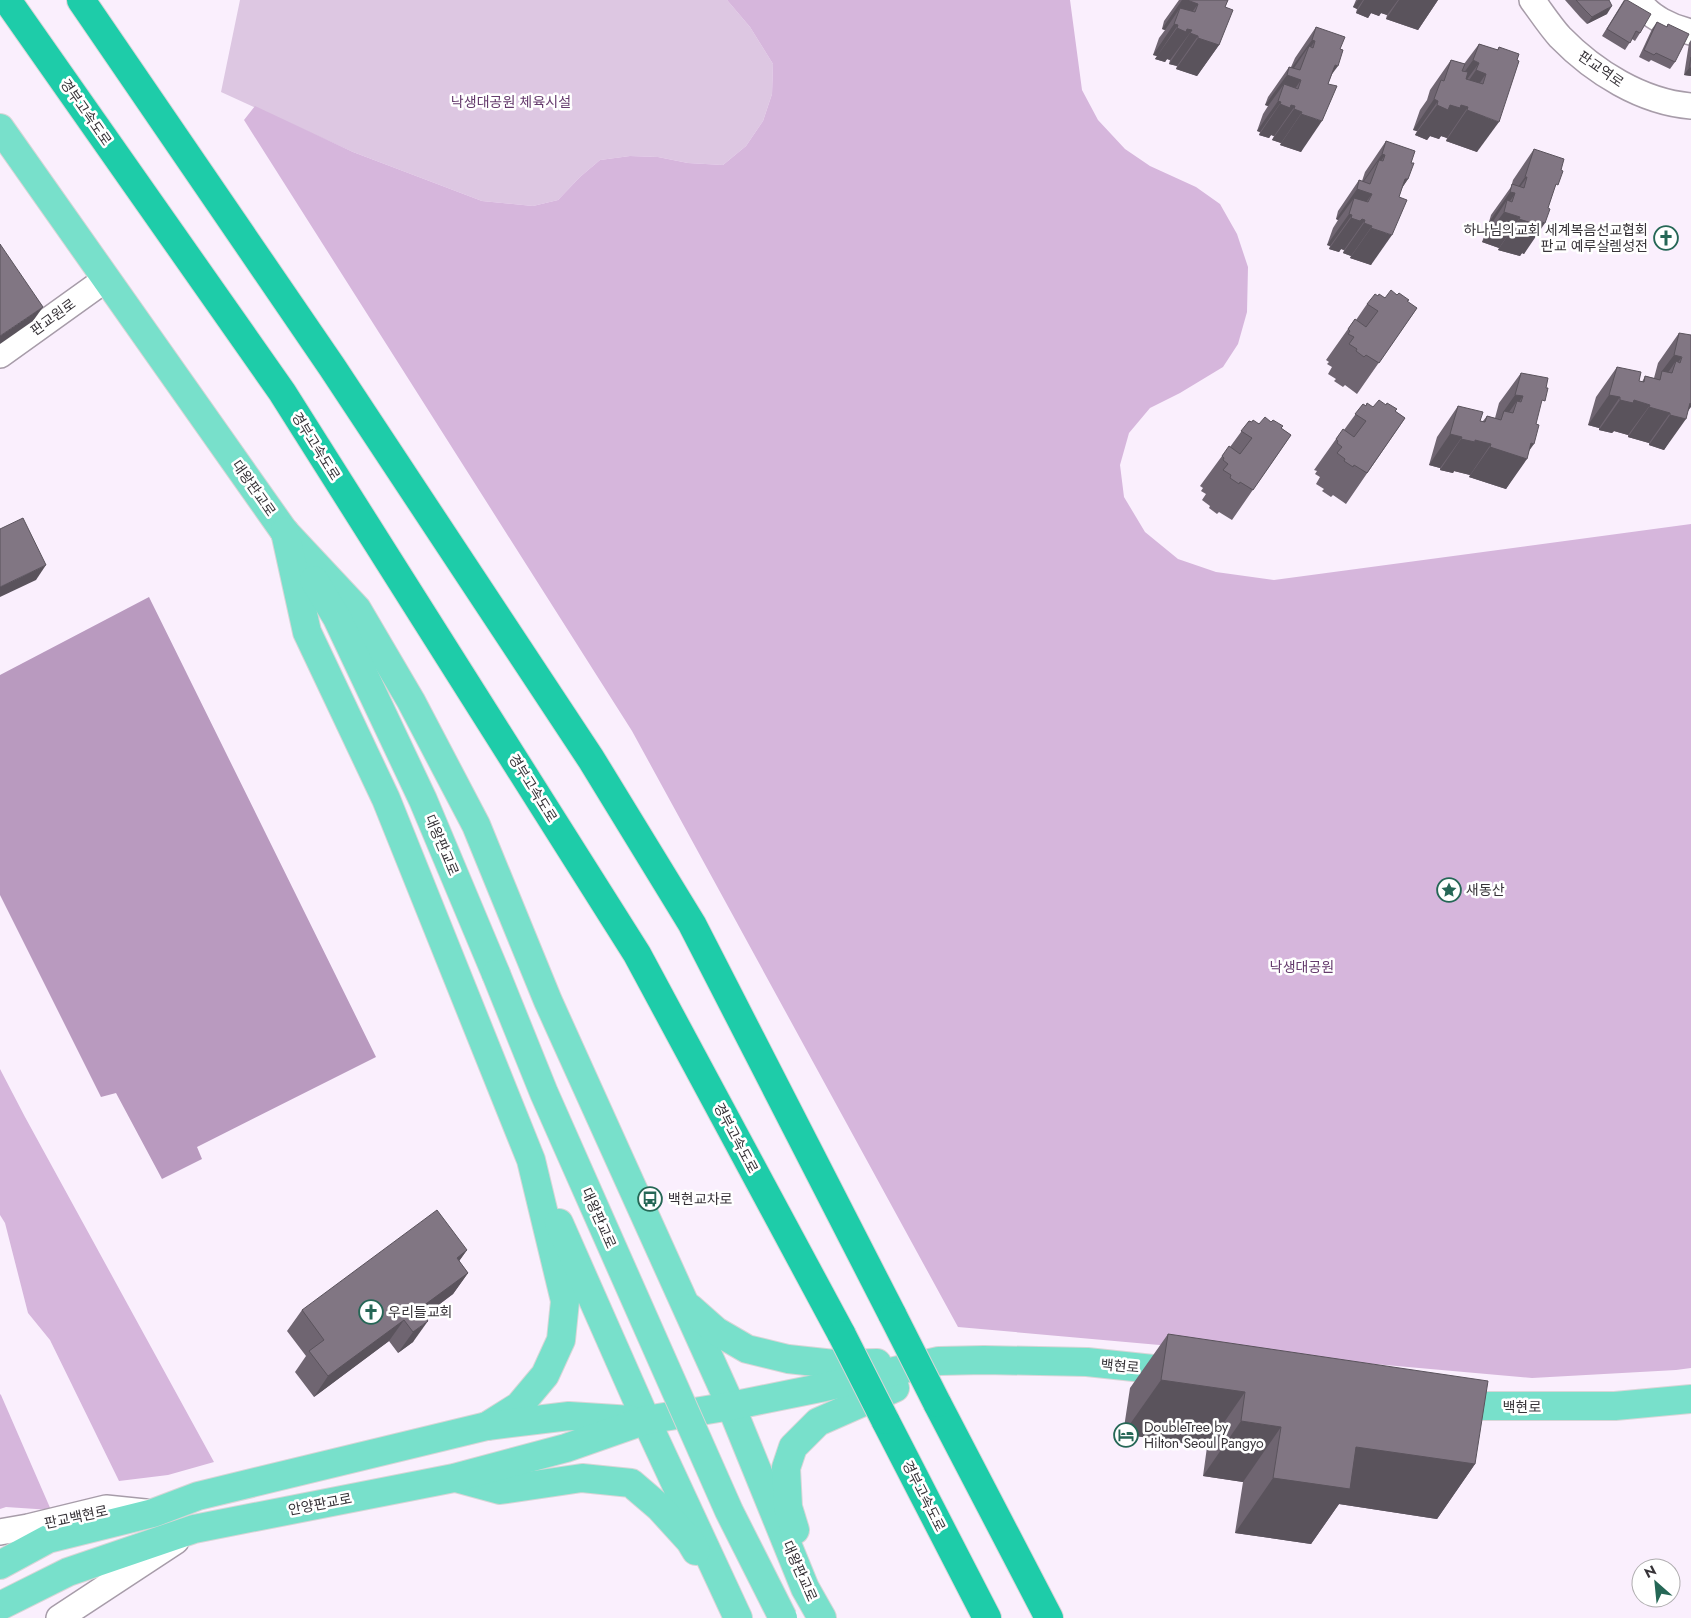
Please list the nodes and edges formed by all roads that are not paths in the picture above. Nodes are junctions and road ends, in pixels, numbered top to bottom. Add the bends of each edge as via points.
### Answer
1 (8, 0) edge
2 (81, 0) edge
3 (1532, 0) edge
4 (1639, 0) edge
5 (1691, 32) edge
6 (1691, 106) edge
7 (0, 128) edge
8 (106, 279) junction
9 (0, 355) edge
10 (284, 531) junction
11 (531, 1160) junction
12 (684, 1302) junction
13 (938, 1361) junction
14 (1205, 1375) edge
15 (1691, 1399) edge
16 (1423, 1403) edge
17 (731, 1406) junction
18 (646, 1420) junction
19 (487, 1426) junction
20 (454, 1478) junction
21 (152, 1513) junction
22 (194, 1529) junction
23 (0, 1532) edge
24 (0, 1564) edge
25 (805, 1588) junction
26 (0, 1606) edge
27 (59, 1618) edge
28 (737, 1618) edge
29 (783, 1618) edge
30 (822, 1618) edge
31 (987, 1618) edge
32 (1049, 1618) edge

1 - 31 highway, 경부고속도로, bridge via 282,392 637,954 842,1335
2 - 32 highway, bridge via 332,367 601,775 692,924
3 - 6 street, 판교역로 via 1560,37 1610,78 1662,100
4 - 5 street via 1643,8 1669,25
7 - 8 main road, 대왕판교로
8 - 9 street, 판교원로
8 - 10 main road, 대왕판교로
10 - 11 main road via 307,632 386,800
10 - 12 main road, 대왕판교로 via 357,609 411,701 476,825 548,1001
10 - 29 main road, 대왕판교로, bridge via 337,618 422,800 544,1093 729,1511
11 - 18 main road
11 - 19 main road via 565,1301 561,1340 545,1374 519,1406
12 - 13 main road via 716,1331 747,1350 834,1364
12 - 17 main road, 대왕판교로
13 - 14 main road, 백현로 via 1087,1362
13 - 17 main road, 백현로
13 - 25 main road via 900,1386 818,1422 793,1447 786,1468 788,1507
15 - 16 main road, 백현로 via 1615,1406 1453,1407
17 - 18 main road, 안양판교로
17 - 25 main road, 대왕판교로
18 - 19 main road, 안양판교로 via 568,1416
18 - 20 main road, 안양판교로 via 566,1448
18 - 28 main road
19 - 21 main road, 안양판교로 via 198,1496
20 - 22 main road, 안양판교로
20 - 28 main road via 500,1490 582,1478 631,1484 659,1507 690,1541
21 - 23 street, 판교백현로 via 106,1508
21 - 24 main road, 안양판교로 via 48,1539
22 - 26 main road, 안양판교로 via 68,1572
22 - 27 street
25 - 30 main road, 대왕판교로

